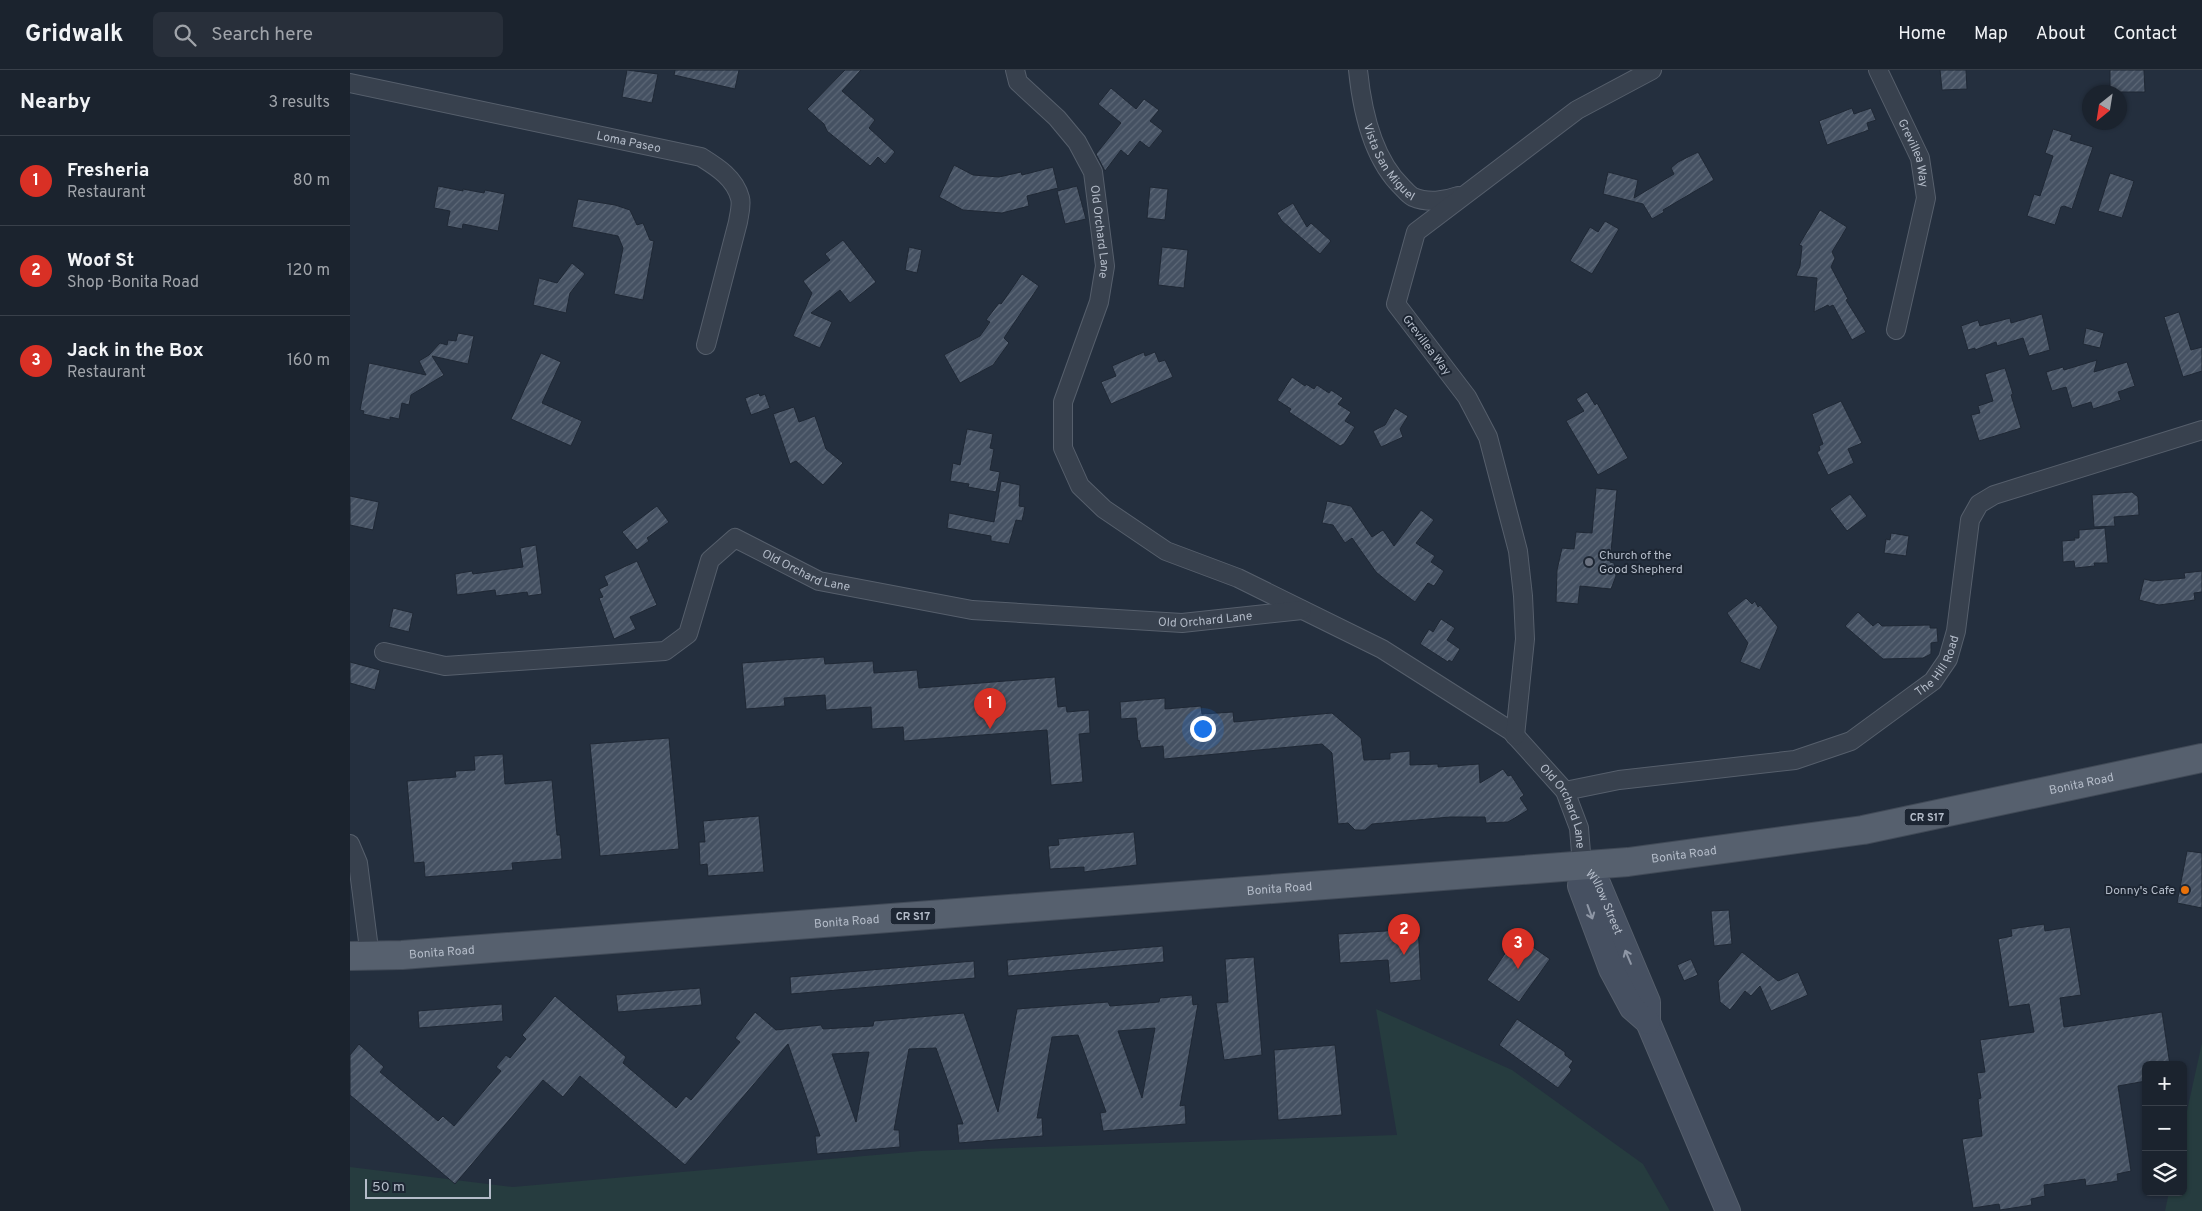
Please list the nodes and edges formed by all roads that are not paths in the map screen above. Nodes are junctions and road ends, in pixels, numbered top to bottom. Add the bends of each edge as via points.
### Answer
1 (1015, 70) edge
2 (1358, 70) edge
3 (1652, 70) edge
4 (1878, 70) edge
5 (350, 83) edge
6 (1466, 193) junction
7 (1896, 330) dead end
8 (706, 345) dead end
9 (2202, 430) edge
10 (1302, 610) junction
11 (384, 652) dead end
12 (1515, 736) junction
13 (2202, 758) edge
14 (1565, 791) junction
15 (350, 844) edge
16 (1582, 865) junction
17 (360, 956) edge
18 (1728, 1211) edge

1 - 10 street, Old Orchard Lane via 1018,82 1057,118 1077,142 1093,172 1105,266 1099,302 1064,402 1063,448 1080,486 1104,509 1166,551 1238,578
2 - 6 street, Vista San Miguel via 1361,103 1390,175 1413,197 1444,201
3 - 6 street, Grevillea Way via 1577,110
4 - 7 street, Grevillea Way via 1920,158 1926,198
5 - 8 street, Loma Paseo via 701,157 725,172 741,200
6 - 12 street, Grevillea Way via 1416,232 1396,304 1467,397 1488,437 1518,551 1523,596 1525,639
9 - 14 street, The Hill Road via 1994,495 1979,504 1970,520 1956,631 1948,659 1933,681 1851,741 1795,760 1619,780
10 - 11 street, Old Orchard Lane via 1182,623 972,610 819,581 735,538 710,560 688,634 665,651 445,666
10 - 12 street, Old Orchard Lane via 1382,649
12 - 14 street, Old Orchard Lane
13 - 16 main road, Bonita Road / CR S17 via 1863,830 1628,862
14 - 16 street, Old Orchard Lane via 1579,828
15 - 17 street via 358,863
16 - 17 main road, Bonita Road / CR S17
16 - 18 main road, Willow Street via 1597,881 1648,1002 1648,1022

